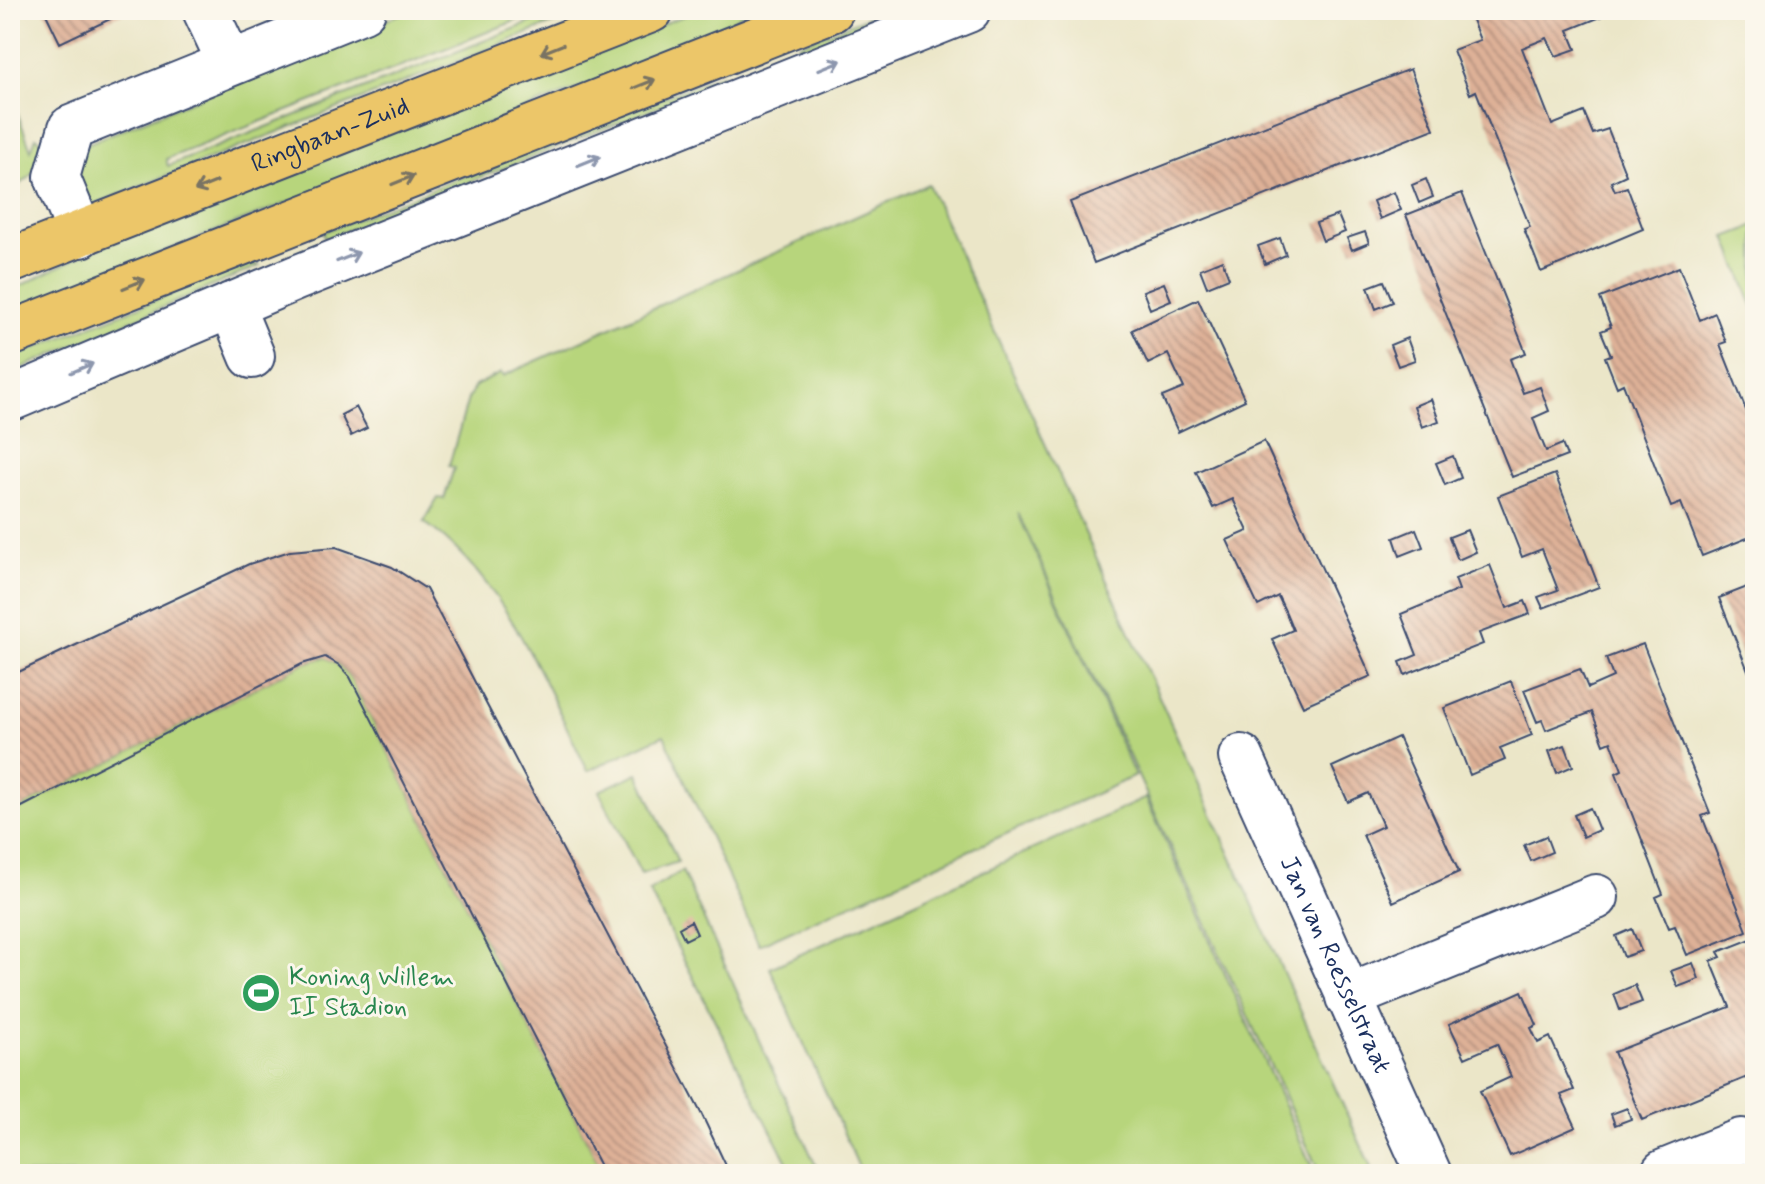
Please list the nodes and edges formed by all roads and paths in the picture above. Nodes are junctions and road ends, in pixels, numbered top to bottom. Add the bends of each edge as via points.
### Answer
1 (205, 10) edge
2 (363, 10) edge
3 (651, 10) edge
4 (831, 10) edge
5 (968, 10) edge
6 (751, 41) junction
7 (230, 63) junction
8 (769, 89) junction
9 (277, 229) junction
10 (81, 235) junction
11 (10, 261) edge
12 (296, 278) junction
13 (231, 305) junction
14 (10, 334) edge
15 (252, 356) dead end
16 (10, 399) edge
17 (1241, 757) dead end
18 (1596, 897) dead end
19 (1348, 997) junction
20 (1755, 1143) edge
21 (1664, 1172) dead end
22 (1429, 1174) edge

1 - 7 street
2 - 7 street
3 -> 10 main road, Ringbaan-Zuid
4 - 6 main road
8 -> 5 street
6 - 8 street
9 -> 6 main road
7 - 10 street via 71,128 57,177
12 -> 8 street
9 - 12 street
14 -> 9 main road
10 - 11 main road, Ringbaan-Zuid
12 - 13 street
13 - 15 street
16 -> 13 street
17 - 19 street, Jan van Roesselstraat
18 - 19 street
19 - 22 street, Jan van Roesselstraat
20 - 21 street via 1741,1141

